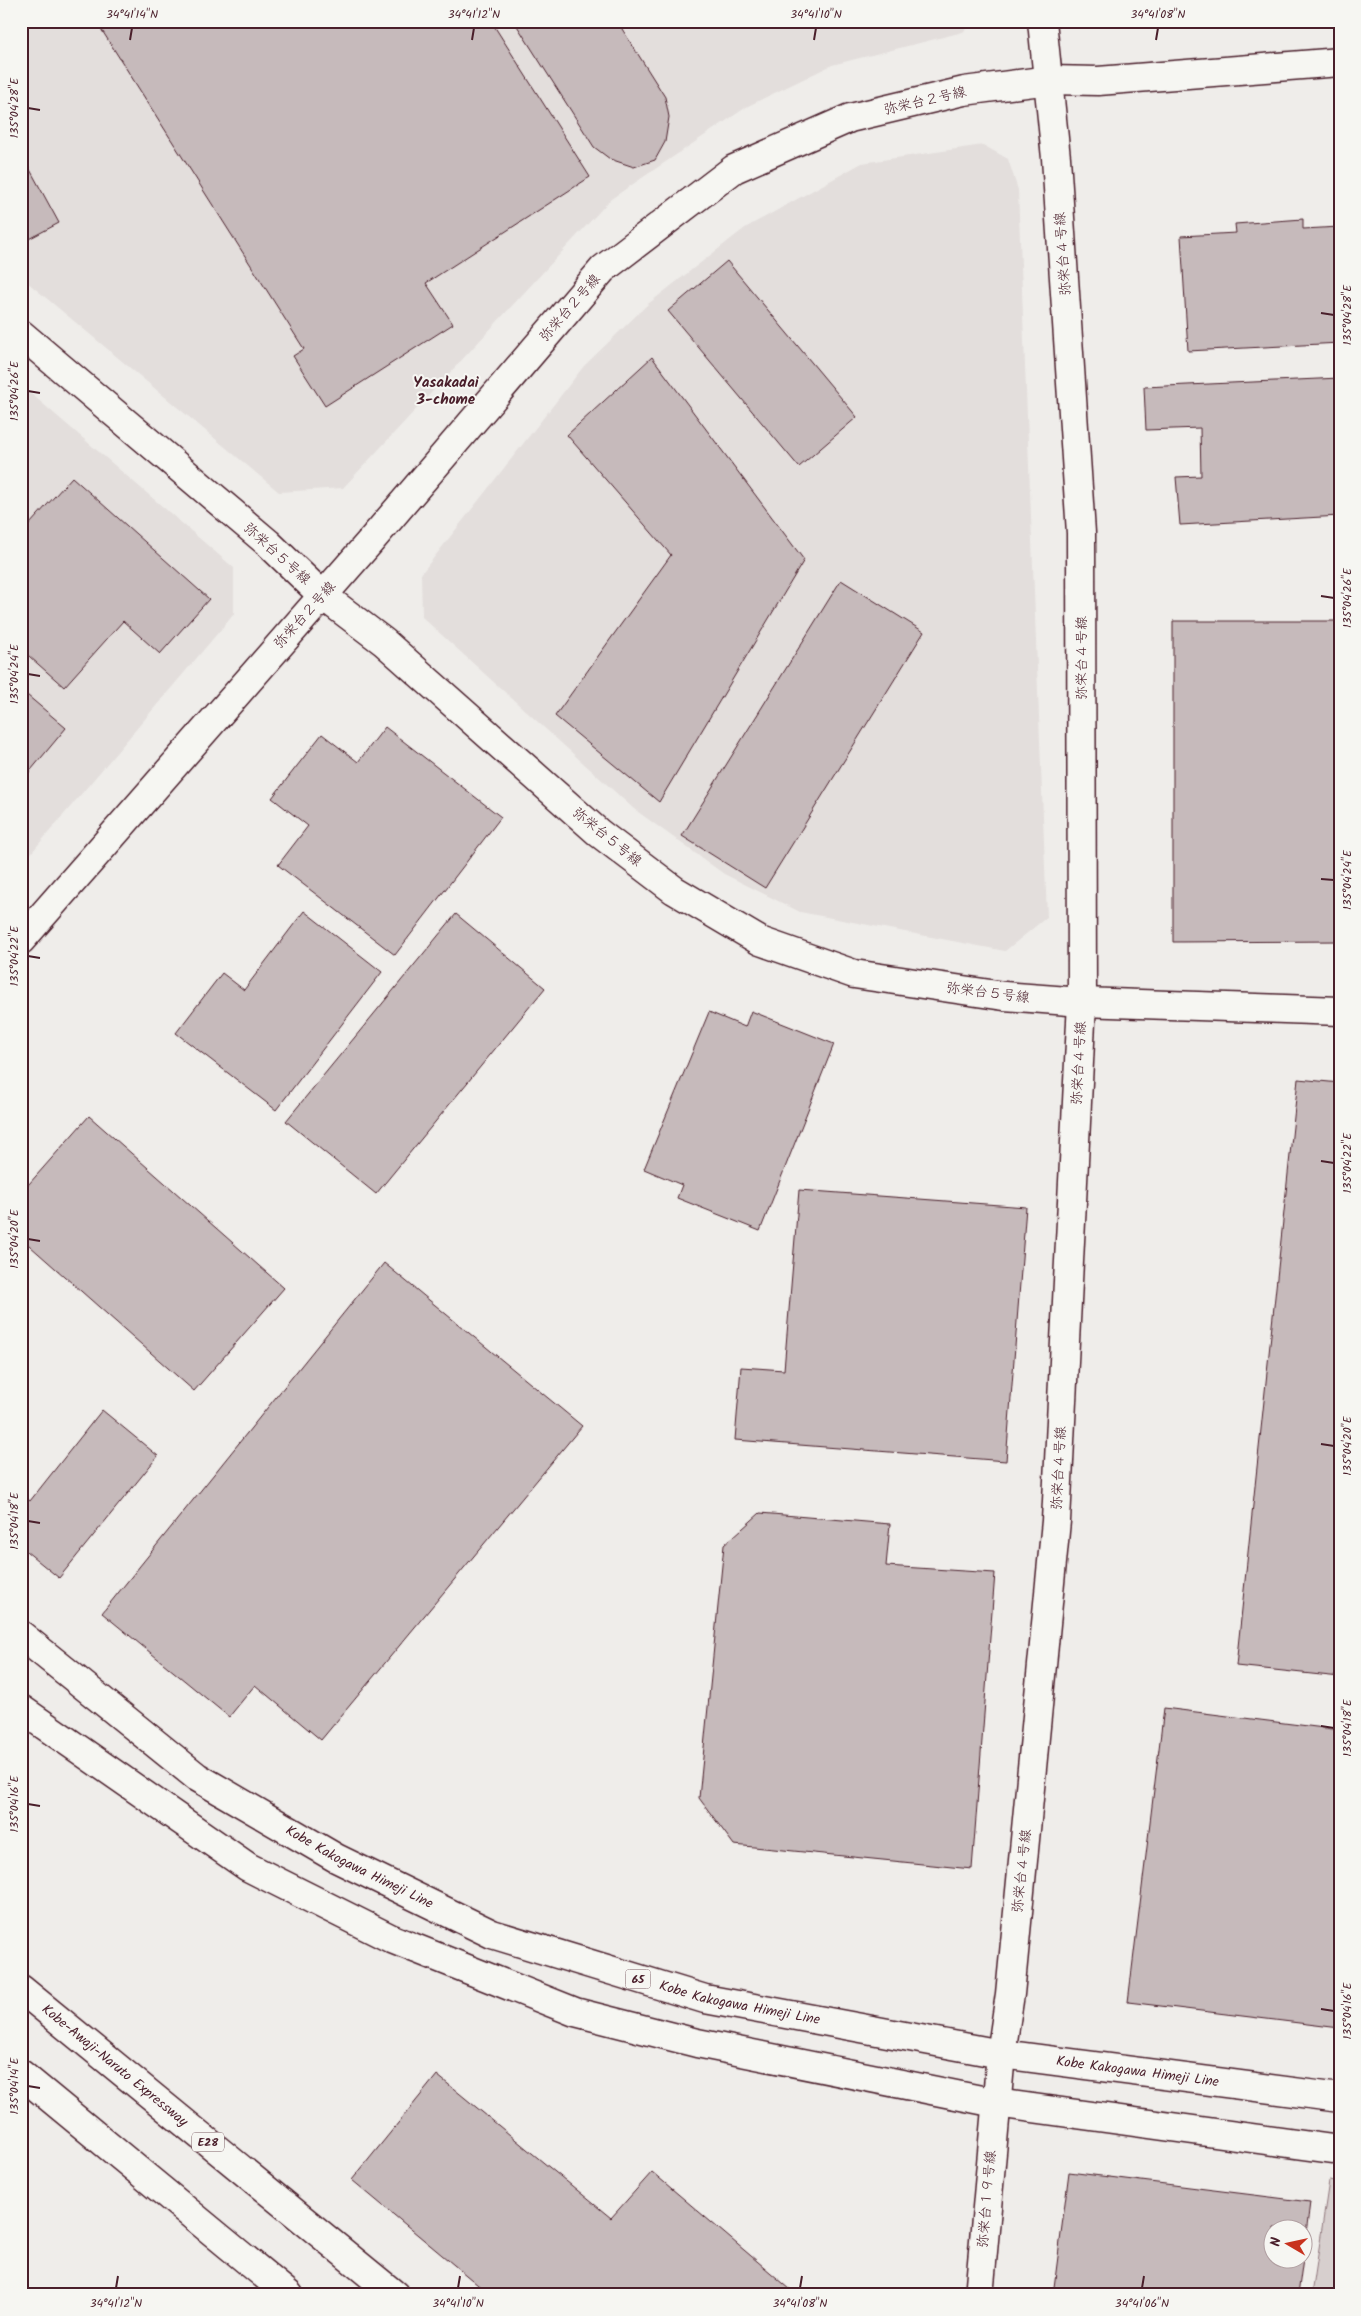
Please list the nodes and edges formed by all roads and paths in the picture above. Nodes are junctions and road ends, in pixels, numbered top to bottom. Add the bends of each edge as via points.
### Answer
1 (1042, 21) edge
2 (1340, 62) edge
3 (1049, 80) junction
4 (21, 334) edge
5 (322, 595) junction
6 (21, 940) edge
7 (1082, 1002) junction
8 (1340, 1011) edge
9 (21, 1635) edge
10 (21, 1709) edge
11 (21, 1989) edge
12 (1000, 2054) junction
13 (21, 2074) edge
14 (1340, 2098) edge
15 (996, 2103) junction
16 (1340, 2150) edge
17 (290, 2295) edge
18 (395, 2295) edge
19 (979, 2295) edge

1 - 3 main road, 弥栄台４号線
2 - 3 main road, 弥栄台２号線 via 1098,81
3 - 5 main road, 弥栄台２号線 via 964,91 850,118 734,169 711,185 603,269
3 - 7 main road, 弥栄台４号線 via 1081,534
4 - 5 main road, 弥栄台５号線 via 268,544
5 - 6 main road, 弥栄台２号線
5 - 7 main road, 弥栄台５号線 via 384,642 599,833 674,890 760,941 854,974 1004,996
7 - 8 main road, 弥栄台５号線
7 - 12 main road, 弥栄台４号線 via 1056,1521 1010,1994
9 - 12 main road, Kobe Kakogawa Himeji Line / 65 via 197,1777 336,1858 492,1934 705,1999
10 - 15 main road via 248,1867 392,1939 575,2012 697,2043
11 - 18 main road, Kobe-Awaji-Naruto Expressway / E28
12 - 14 main road, Kobe Kakogawa Himeji Line / 65
12 - 15 main road, 弥栄台４号線
13 - 17 main road
15 - 16 main road
15 - 19 main road, 弥栄台１９号線

